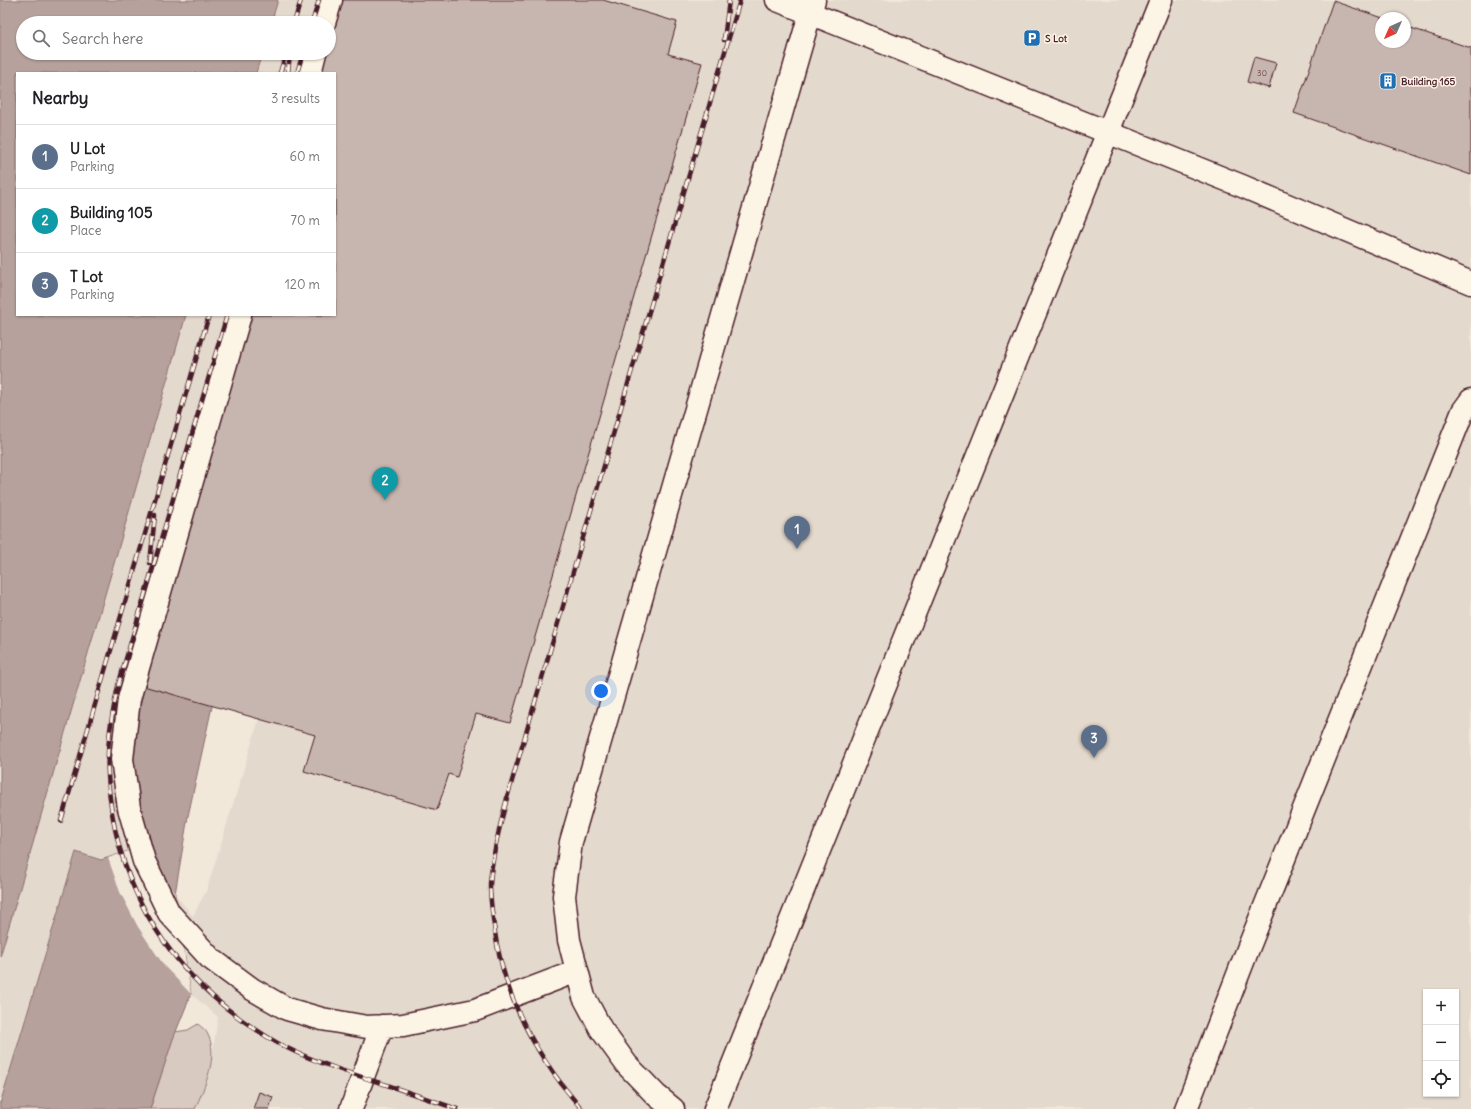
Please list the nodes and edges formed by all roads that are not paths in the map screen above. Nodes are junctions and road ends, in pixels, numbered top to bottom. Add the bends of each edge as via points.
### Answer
1 (331, 0) edge
2 (778, 0) edge
3 (1161, 0) edge
4 (812, 7) edge
5 (326, 16) edge
6 (313, 60) edge
7 (310, 72) edge
8 (1108, 132) junction
9 (1471, 284) edge
10 (240, 316) edge
11 (1471, 400) edge
12 (577, 971) junction
13 (382, 1026) junction
14 (352, 1109) edge
15 (673, 1109) edge
16 (715, 1109) edge
17 (1186, 1109) edge

1 - 5 lane
2 - 4 lane
3 - 8 lane
4 - 8 lane
4 - 12 lane via 571,842 564,896 569,940
6 - 7 lane
8 - 9 lane
8 - 16 lane
10 - 13 lane via 129,699 122,759 129,808 144,861 169,913 210,958 252,989 287,1009 322,1019 367,1027
11 - 17 lane via 1460,418
12 - 13 lane via 475,1010 409,1024
12 - 15 lane via 584,997 601,1029 627,1065
13 - 14 lane

